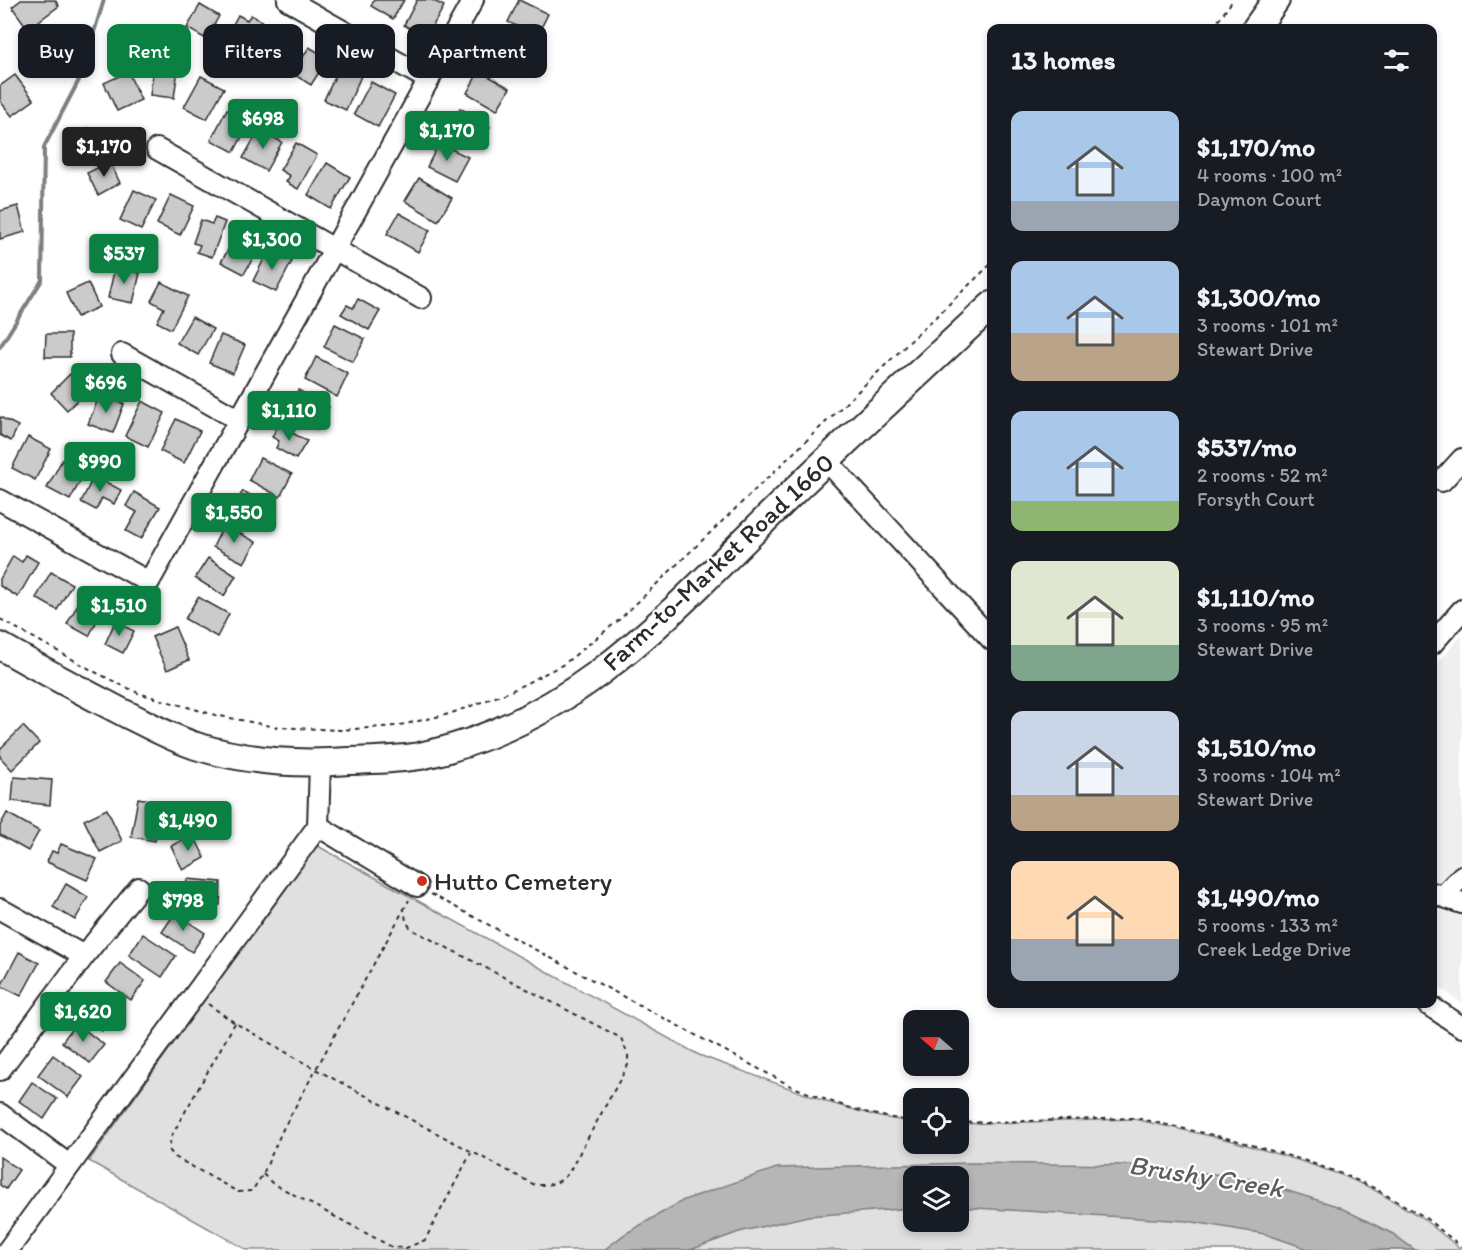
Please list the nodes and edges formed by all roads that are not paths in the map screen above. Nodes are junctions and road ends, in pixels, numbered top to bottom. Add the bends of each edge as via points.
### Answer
1 (288, 0) edge
2 (473, 0) edge
3 (1276, 0) edge
4 (1259, 24) edge
5 (429, 80) junction
6 (157, 149) dead end
7 (335, 249) junction
8 (421, 298) dead end
9 (987, 310) edge
10 (122, 354) dead end
11 (239, 420) junction
12 (1462, 459) edge
13 (826, 460) junction
14 (1437, 481) edge
15 (0, 500) edge
16 (1462, 610) edge
17 (987, 635) edge
18 (1437, 638) edge
19 (0, 646) edge
20 (320, 764) junction
21 (318, 826) junction
22 (1462, 876) edge
23 (417, 886) road end
24 (139, 888) dead end
25 (1438, 895) edge
26 (1462, 903) edge
27 (0, 909) edge
28 (84, 956) junction
29 (1433, 1008) edge
30 (1462, 1027) edge
31 (0, 1070) edge
32 (0, 1114) edge
33 (69, 1166) junction
34 (8, 1250) edge

1 - 5 street
2 - 5 street
3 - 4 main road
5 - 7 street
6 - 7 street
7 - 8 street
7 - 11 street
9 - 13 main road, Farm-to-Market Road 1660
10 - 11 street
11 - 15 street via 149,582
12 - 14 street
13 - 17 street
13 - 20 main road, Farm-to-Market Road 1660 via 640,641 556,703 452,748 404,759
16 - 18 street
19 - 20 main road, Farm-to-Market Road 1660 via 68,685 197,746 281,763
20 - 21 street
21 - 23 street
21 - 33 street
22 - 25 street
24 - 28 street
25 - 26 street
27 - 28 street
28 - 31 street
29 - 30 street
32 - 33 street
33 - 34 street

